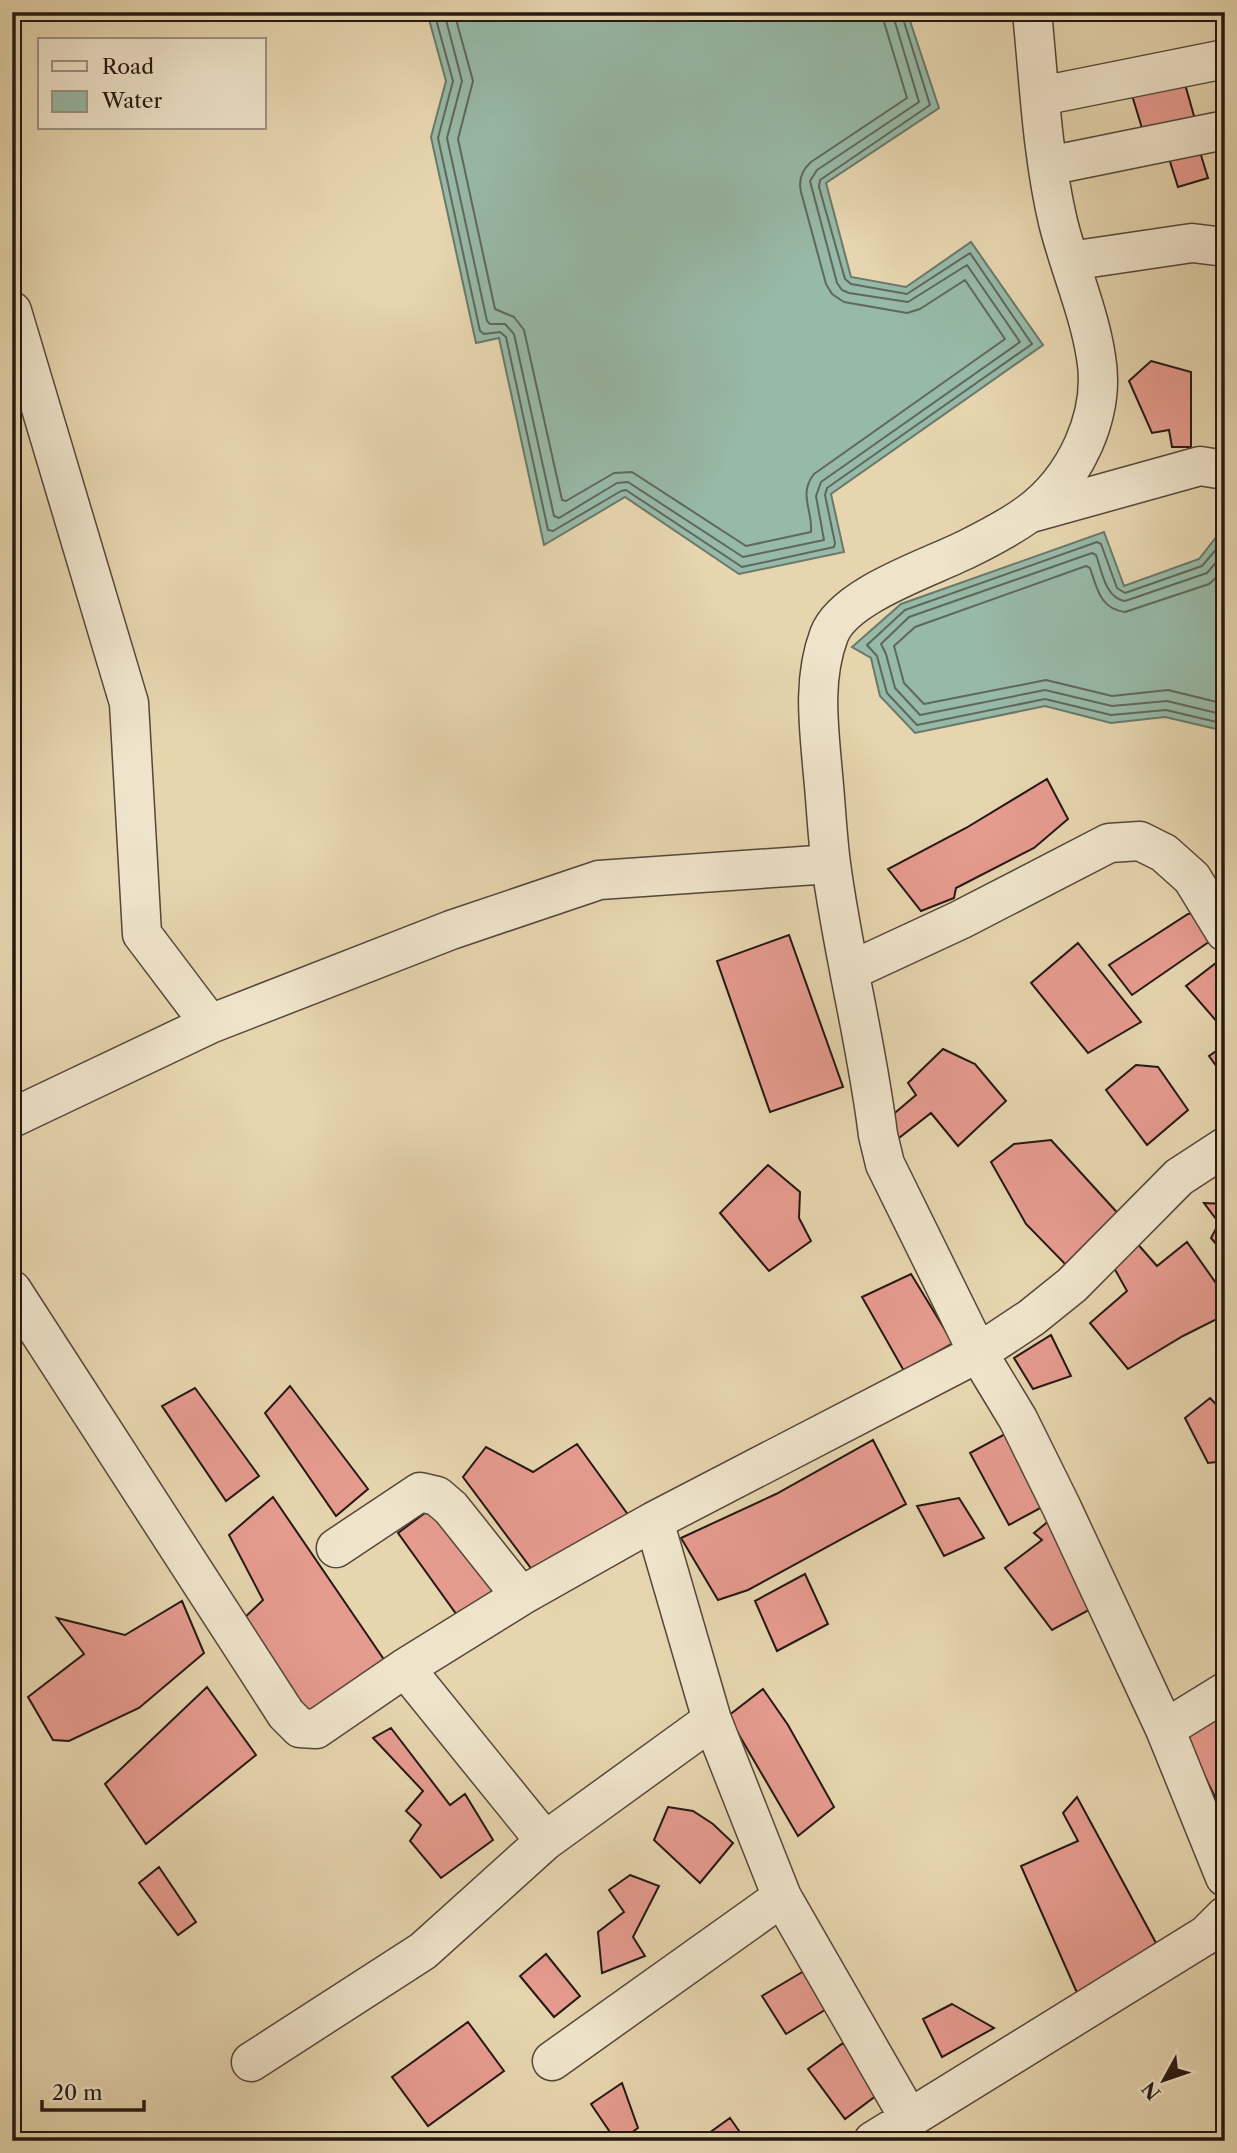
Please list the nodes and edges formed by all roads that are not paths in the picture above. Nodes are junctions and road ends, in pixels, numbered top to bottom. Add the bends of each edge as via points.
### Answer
1 (1032, 12) edge
2 (1225, 59) edge
3 (1041, 96) junction
4 (1225, 130) edge
5 (1048, 166) junction
6 (1225, 247) edge
7 (1070, 261) junction
8 (12, 312) edge
9 (1225, 470) edge
10 (1029, 514) junction
11 (831, 864) junction
12 (1208, 876) edge
13 (1225, 932) edge
14 (850, 971) junction
15 (209, 1024) junction
16 (12, 1118) edge
17 (1225, 1147) edge
18 (12, 1290) edge
19 (978, 1353) junction
20 (654, 1521) junction
21 (336, 1548) dead end
22 (521, 1596) junction
23 (405, 1668) junction
24 (1225, 1692) edge
25 (712, 1720) junction
26 (1165, 1730) junction
27 (545, 1841) junction
28 (1225, 1877) edge
29 (782, 1897) junction
30 (1225, 1916) edge
31 (552, 2061) dead end
32 (251, 2062) dead end
33 (909, 2118) junction
34 (873, 2141) edge

1 - 3 street
2 - 3 street
3 - 5 street
4 - 5 street
5 - 7 street
6 - 7 street via 1192,243
7 - 10 street via 1097,359 1094,415 1070,469
8 - 15 street via 130,703 142,934
9 - 10 street via 1199,466
10 - 11 street via 867,597 844,611 830,631 818,680 817,708
11 - 14 street
11 - 15 street via 599,880 451,930
12 - 13 street
12 - 14 street via 1140,841 1108,843
14 - 19 street via 885,1164
15 - 16 street
17 - 19 street via 1179,1177 1072,1285
18 - 23 street via 286,1714 300,1728 316,1729
19 - 20 street
19 - 26 street via 1018,1419
20 - 22 street
20 - 25 street
21 - 22 street via 420,1492 437,1496
22 - 23 street
23 - 27 street
24 - 26 street
25 - 27 street
25 - 29 street
26 - 28 street
27 - 32 street via 423,1951
29 - 31 street
29 - 33 street
30 - 33 street via 1206,1934
33 - 34 street

